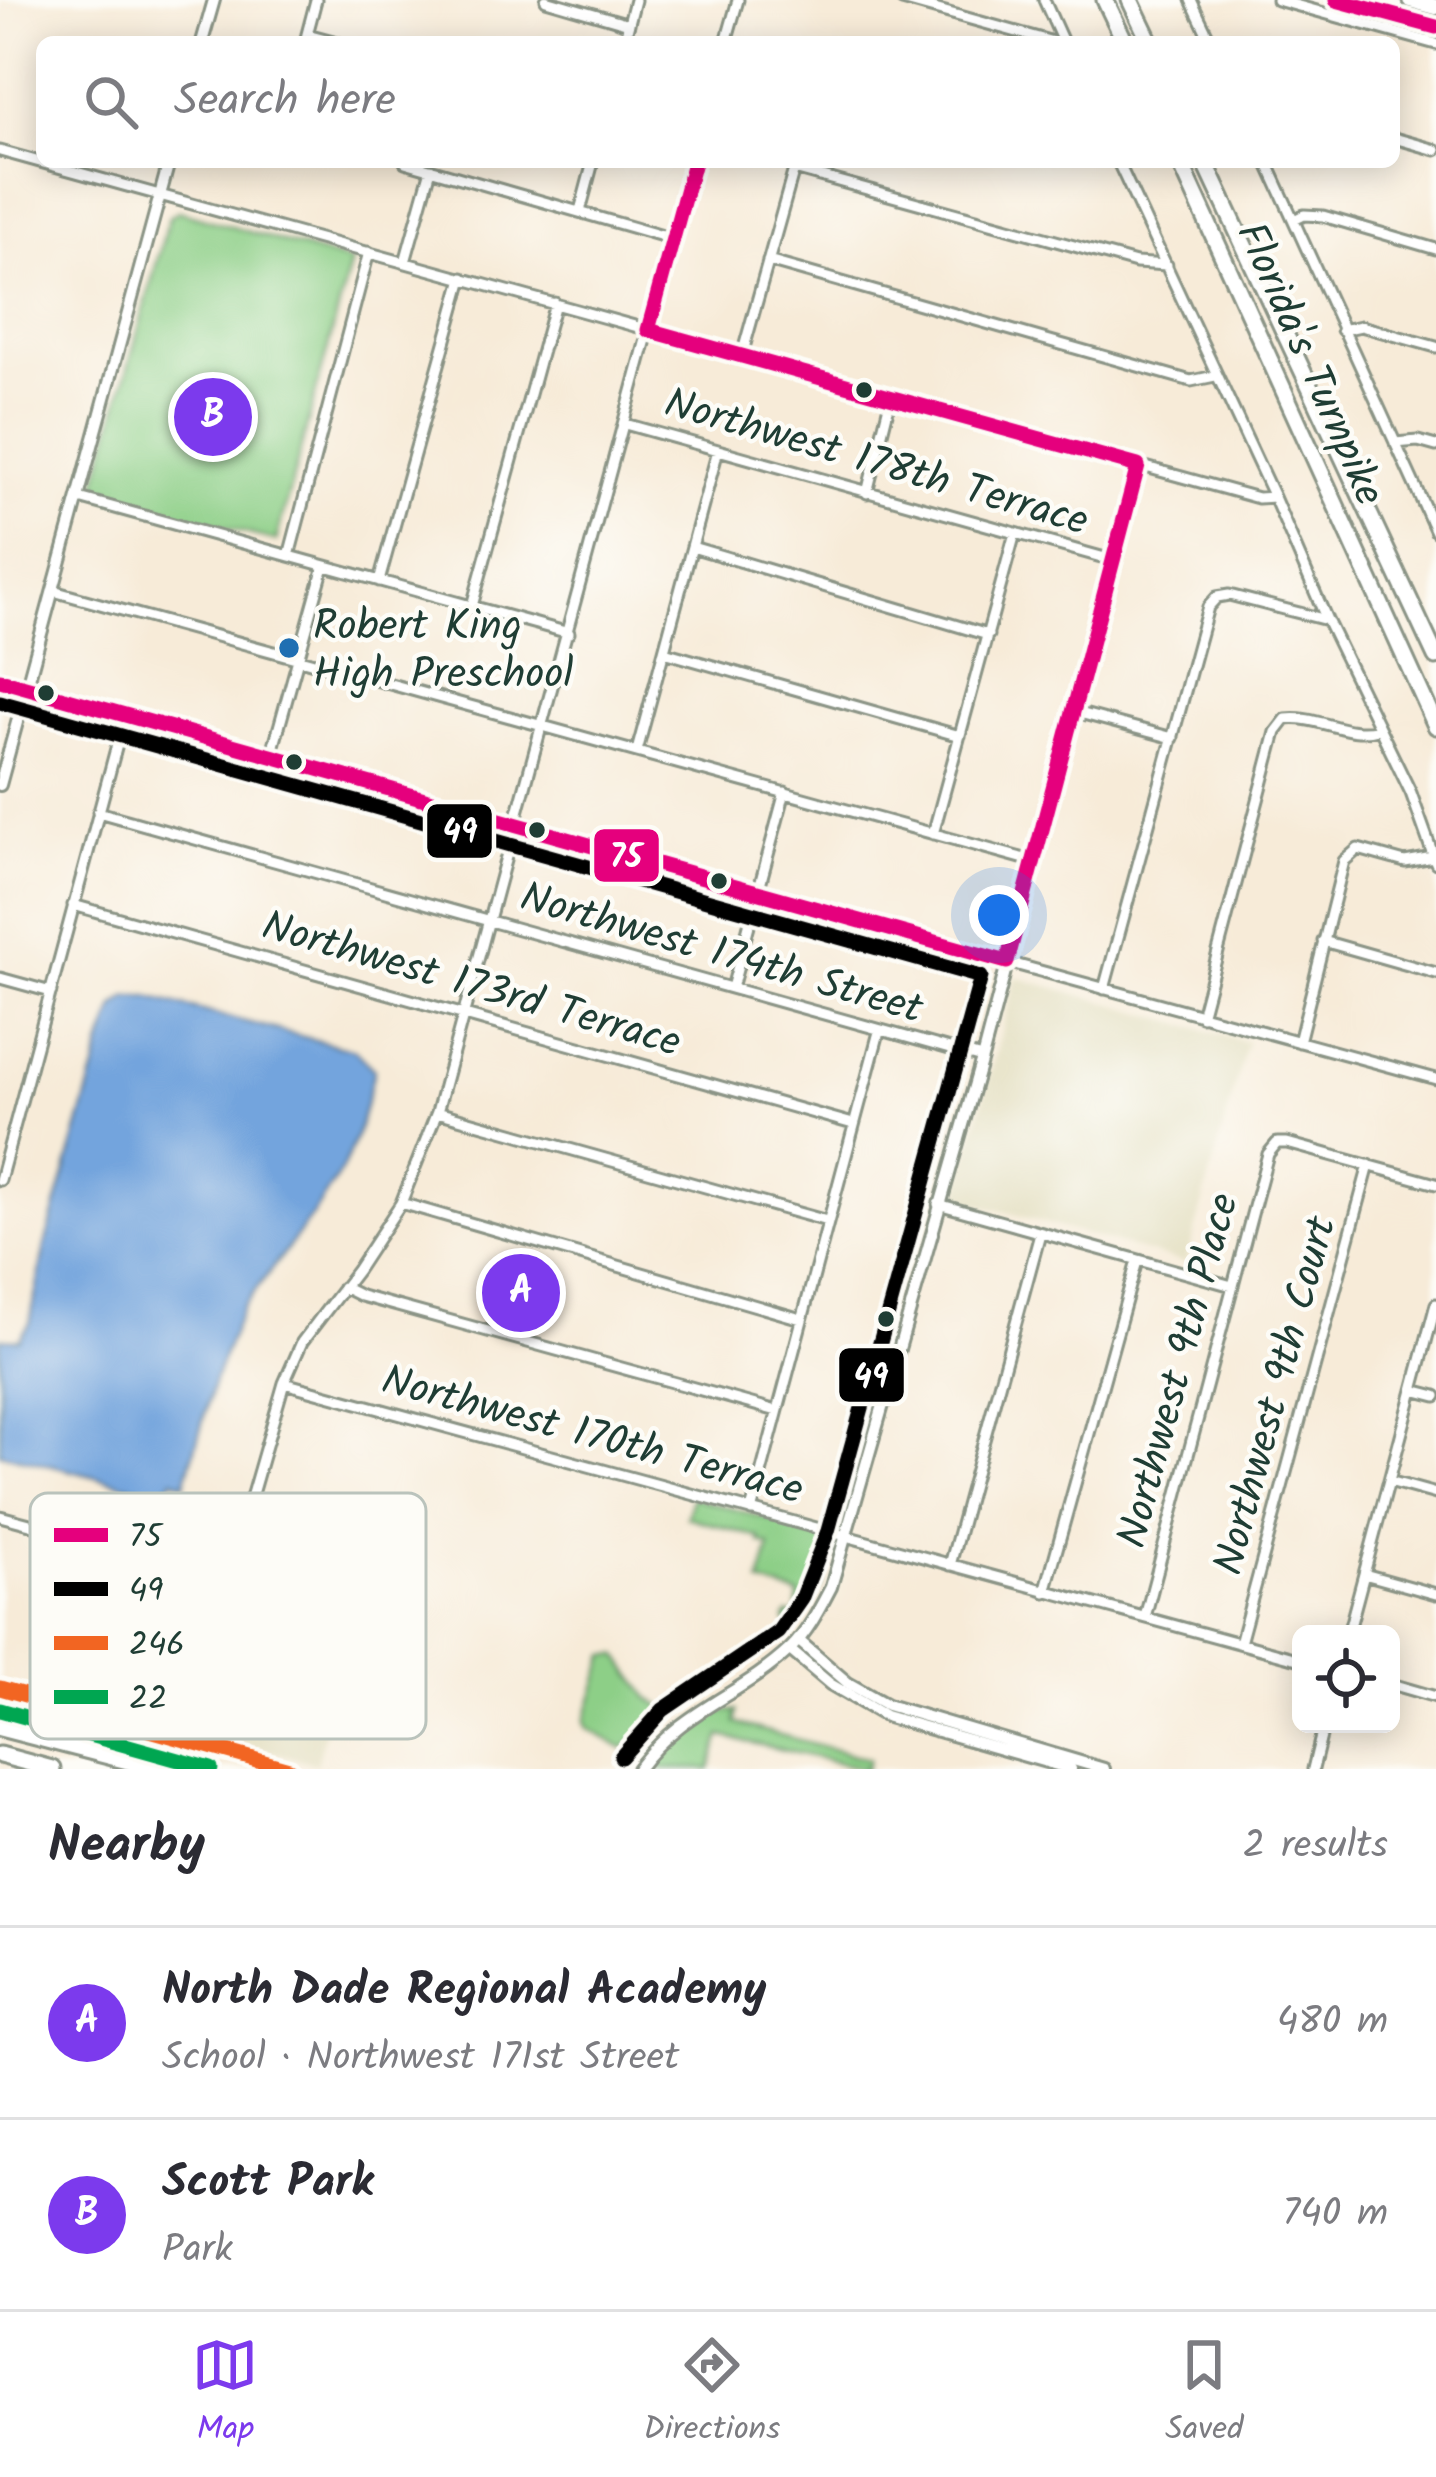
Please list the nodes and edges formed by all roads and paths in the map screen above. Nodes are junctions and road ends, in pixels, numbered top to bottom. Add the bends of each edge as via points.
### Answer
1 (214, 0) edge
2 (316, 0) edge
3 (546, 0) edge
4 (635, 0) edge
5 (738, 0) edge
6 (902, 0) edge
7 (1044, 0) edge
8 (1105, 0) edge
9 (1130, 0) edge
10 (1277, 0) edge
11 (1336, 0) edge
12 (1410, 0) edge
13 (1194, 4) edge
14 (1436, 7) edge
15 (629, 23) junction
16 (1436, 28) edge
17 (204, 36) edge
18 (307, 36) edge
19 (626, 36) edge
20 (729, 36) edge
21 (1031, 36) edge
22 (1060, 36) edge
23 (1122, 36) edge
24 (1147, 36) edge
25 (1208, 36) edge
26 (1436, 44) edge
27 (1400, 140) edge
28 (1436, 150) edge
29 (0, 151) edge
30 (36, 161) edge
31 (62, 168) edge
32 (167, 168) edge
33 (427, 168) edge
34 (591, 168) edge
35 (692, 168) edge
36 (794, 168) edge
37 (805, 168) edge
38 (1121, 168) edge
39 (1183, 168) edge
40 (1208, 168) edge
41 (1271, 168) edge
42 (431, 169) junction
43 (160, 195) junction
44 (580, 211) junction
45 (1294, 220) junction
46 (673, 238) junction
47 (1436, 248) edge
48 (369, 252) junction
49 (768, 261) junction
50 (405, 262) junction
51 (1167, 265) junction
52 (463, 278) junction
53 (555, 303) junction
54 (1342, 329) junction
55 (648, 330) junction
56 (1436, 346) edge
57 (742, 355) junction
58 (1215, 376) junction
59 (891, 398) junction
60 (625, 424) junction
61 (1395, 442) junction
62 (1436, 446) edge
63 (718, 450) junction
64 (1138, 466) junction
65 (867, 493) junction
66 (1274, 497) junction
67 (79, 498) junction
68 (1436, 532) edge
69 (1015, 533) junction
70 (692, 547) junction
71 (289, 556) junction
72 (1112, 560) junction
73 (324, 566) junction
74 (380, 581) junction
75 (53, 591) junction
76 (472, 606) junction
77 (1327, 620) junction
78 (569, 633) junction
79 (988, 634) junction
80 (664, 652) junction
81 (299, 656) junction
82 (1436, 658) edge
83 (0, 680) edge
84 (26, 688) junction
85 (1072, 711) junction
86 (124, 716) junction
87 (543, 725) junction
88 (1436, 726) edge
89 (1378, 729) junction
90 (960, 736) junction
91 (1173, 738) junction
92 (637, 751) junction
93 (271, 755) junction
94 (0, 785) edge
95 (785, 792) junction
96 (98, 812) junction
97 (517, 822) junction
98 (933, 834) junction
99 (1435, 860) edge
100 (1032, 861) junction
101 (757, 893) junction
102 (73, 905) junction
103 (488, 919) junction
104 (1323, 941) junction
105 (1007, 962) junction
106 (1436, 973) edge
107 (0, 978) edge
108 (732, 988) junction
109 (1104, 989) junction
110 (51, 992) junction
111 (464, 1014) junction
112 (1201, 1016) junction
113 (879, 1032) junction
114 (1299, 1042) junction
115 (982, 1058) junction
116 (1436, 1079) edge
117 (437, 1112) junction
118 (854, 1124) junction
119 (1369, 1165) junction
120 (0, 1180) edge
121 (1436, 1184) edge
122 (401, 1203) junction
123 (938, 1204) junction
124 (827, 1221) junction
125 (1040, 1234) junction
126 (1137, 1261) junction
127 (1232, 1286) junction
128 (343, 1287) junction
129 (1436, 1304) edge
130 (801, 1318) junction
131 (284, 1383) junction
132 (1413, 1390) junction
133 (1436, 1396) edge
134 (777, 1411) junction
135 (1389, 1481) junction
136 (252, 1493) edge
137 (1436, 1494) edge
138 (751, 1510) junction
139 (0, 1516) edge
140 (30, 1524) edge
141 (848, 1537) junction
142 (950, 1565) junction
143 (1364, 1574) junction
144 (1045, 1592) junction
145 (1436, 1594) edge
146 (1145, 1617) junction
147 (1350, 1625) edge
148 (1240, 1643) junction
149 (794, 1645) junction
150 (1292, 1657) edge
151 (1400, 1686) edge
152 (0, 1692) edge
153 (1436, 1696) edge
154 (30, 1700) edge
155 (30, 1703) edge
156 (0, 1728) edge
157 (958, 1732) junction
158 (1322, 1733) edge
159 (30, 1736) edge
160 (43, 1739) edge
161 (125, 1739) edge
162 (176, 1739) edge
163 (0, 1755) edge
164 (1084, 1765) edge
165 (52, 1769) edge
166 (159, 1769) edge
167 (205, 1769) edge
168 (289, 1769) edge
169 (638, 1769) edge
170 (1071, 1769) edge
171 (1104, 1769) edge
172 (1313, 1769) edge

1 - 17 street
2 - 18 street
3 - 15 street
4 - 15 street
5 - 20 street
6 - 21 street
7 - 22 street
8 - 23 highway
9 - 24 highway
10 - 26 street
11 - 16 main road
12 - 14 main road
13 - 25 street
15 - 19 street
27 - 28 street
29 - 30 street
31 - 43 street
32 - 43 street
33 - 42 street
34 - 44 street
35 - 46 street
36 - 49 street
37 - 51 street via 1136,263
38 - 51 street
39 - 88 highway, Florida's Turnpike
40 - 82 highway, Florida's Turnpike
41 - 45 street
42 - 44 street
42 - 50 street
43 - 48 street
43 - 67 street
44 - 46 street
45 - 47 street via 1322,216
45 - 54 street
46 - 55 street
48 - 50 street
48 - 71 street
49 - 57 street
49 - 58 street via 1191,381
50 - 52 street
51 - 58 street
52 - 53 street
52 - 74 street
53 - 55 street
53 - 76 street
54 - 56 street via 1361,326
54 - 61 street
55 - 57 street
55 - 60 street
57 - 59 street
58 - 66 street
59 - 64 street
59 - 65 street
60 - 63 street, Northwest 178th Terrace
60 - 78 street
61 - 62 street
61 - 68 street
63 - 65 street, Northwest 178th Terrace
63 - 70 street
64 - 66 street
64 - 72 street
65 - 69 street, Northwest 178th Terrace
66 - 77 street
67 - 71 street
67 - 75 street
69 - 72 street, Northwest 178th Terrace
69 - 79 street
70 - 79 street
70 - 80 street
71 - 73 street
72 - 85 street
73 - 74 street
73 - 81 street
74 - 76 street
75 - 81 street
75 - 84 street
76 - 78 street
77 - 89 street
77 - 91 street via 1217,597
78 - 87 street
79 - 90 street
80 - 90 street
80 - 92 street
81 - 87 street
81 - 93 street
83 - 84 street
84 - 86 street
84 - 94 street
85 - 91 street
85 - 100 street
86 - 93 street
86 - 96 street
87 - 92 street
87 - 97 street
89 - 99 street
89 - 112 street via 1305,717 1286,718 1276,732
90 - 98 street
91 - 109 street
92 - 95 street
93 - 97 street
95 - 98 street
95 - 101 street
96 - 102 street
96 - 103 street, Northwest 174th Street
97 - 101 street
97 - 103 street
98 - 100 street
99 - 104 street via 1405,862 1358,849 1344,861
100 - 105 street
101 - 105 street
101 - 108 street
102 - 110 street
102 - 111 street, Northwest 173rd Terrace
103 - 108 street, Northwest 174th Street
103 - 111 street
104 - 106 street
104 - 114 street
105 - 109 street
105 - 115 street
107 - 110 street
108 - 113 street, Northwest 174th Street
109 - 112 street
110 - 120 street
111 - 117 street
111 - 118 street, Northwest 173rd Terrace
112 - 114 street
113 - 115 street, Northwest 174th Street
113 - 118 street
114 - 116 street
115 - 123 street
117 - 122 street
117 - 124 street
118 - 124 street
119 - 121 street
119 - 127 street, Northwest 9th Place via 1277,1143
119 - 148 street, Northwest 9th Court
122 - 128 street
122 - 130 street
123 - 125 street
123 - 141 street
124 - 130 street
125 - 126 street
125 - 142 street
126 - 127 street
126 - 144 street
127 - 146 street, Northwest 9th Place
128 - 131 street via 302,1342
128 - 134 street
129 - 132 street
130 - 134 street
131 - 136 street
131 - 138 street, Northwest 170th Terrace
132 - 133 street
132 - 135 street
134 - 138 street
135 - 137 street
135 - 143 street
138 - 141 street, Northwest 170th Terrace
139 - 140 street
141 - 142 street, Northwest 170th Terrace
141 - 149 street via 831,1587
142 - 144 street, Northwest 170th Terrace
143 - 145 street
143 - 147 street
144 - 146 street, Northwest 170th Terrace
146 - 148 street, Northwest 170th Terrace
148 - 150 street, Northwest 170th Terrace
149 - 157 street via 830,1684
149 - 169 street via 677,1725
151 - 153 street
152 - 154 street
152 - 155 highway
156 - 159 highway
157 - 164 street
157 - 170 street
158 - 172 street
160 - 166 highway
161 - 167 highway
162 - 168 street
163 - 165 highway
164 - 171 street

